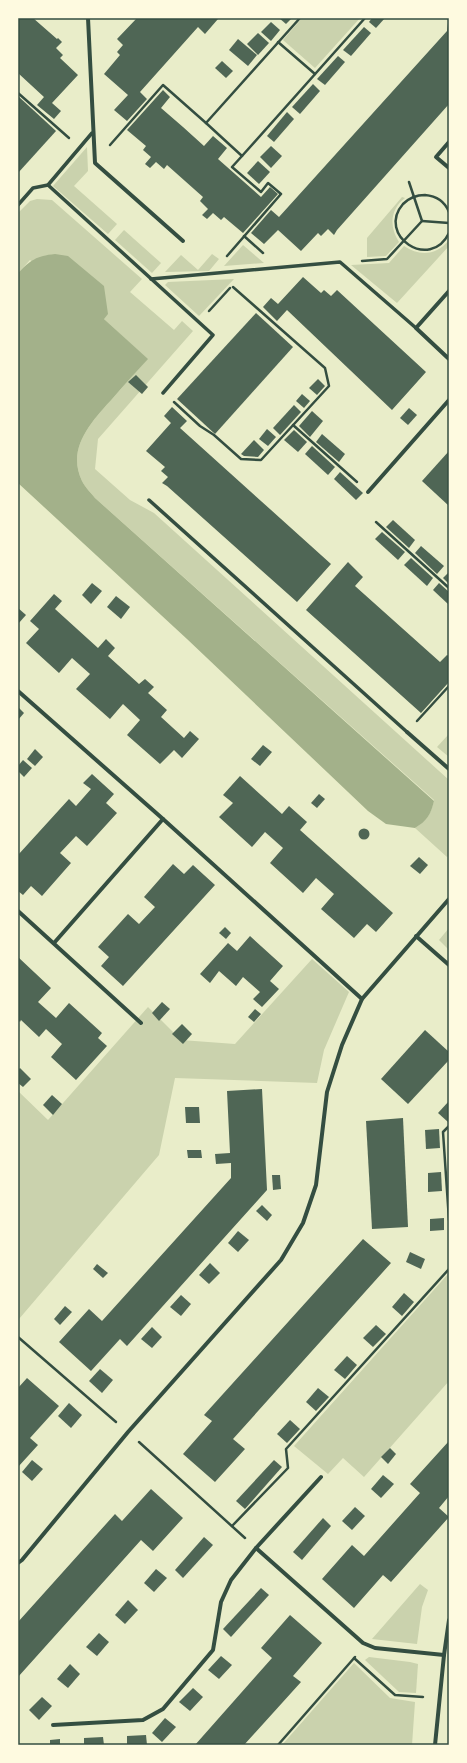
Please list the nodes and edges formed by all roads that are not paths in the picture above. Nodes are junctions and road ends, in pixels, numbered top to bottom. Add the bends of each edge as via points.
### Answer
1 (88, 18) edge
2 (92, 132) junction
3 (449, 142) edge
4 (449, 168) edge
5 (48, 185) junction
6 (18, 205) edge
7 (183, 241) dead end
8 (151, 279) junction
9 (449, 290) edge
10 (416, 328) junction
11 (449, 359) edge
12 (163, 393) road end
13 (449, 400) edge
14 (368, 492) road end
15 (149, 500) dead end
16 (18, 691) edge
17 (407, 732) joint
18 (449, 769) edge
19 (163, 819) junction
20 (449, 899) edge
21 (18, 911) edge
22 (416, 936) junction
23 (54, 943) junction
24 (449, 965) edge
25 (362, 999) junction
26 (141, 1023) dead end
27 (321, 1477) dead end
28 (256, 1548) junction
29 (18, 1563) edge
30 (449, 1620) edge
31 (444, 1656) junction
32 (54, 1725) dead end
33 (435, 1745) edge

1 - 2 street
2 - 5 street
2 - 7 street via 95,163
3 - 4 street via 436,157
5 - 6 street via 33,188
5 - 8 street
8 - 10 street via 340,262
8 - 12 street via 213,335
9 - 10 street
10 - 11 street
13 - 14 street
15 - 17 street
16 - 19 street
17 - 18 street
19 - 23 street
19 - 25 street
20 - 22 street
21 - 23 street
22 - 24 street
22 - 25 street
23 - 26 street
25 - 29 street via 342,1045 327,1092 316,1185 303,1223 281,1260 128,1432
27 - 28 street
28 - 31 street via 366,1645
28 - 32 street via 231,1580 221,1602 212,1650 163,1709 143,1720
30 - 31 street
31 - 33 street

